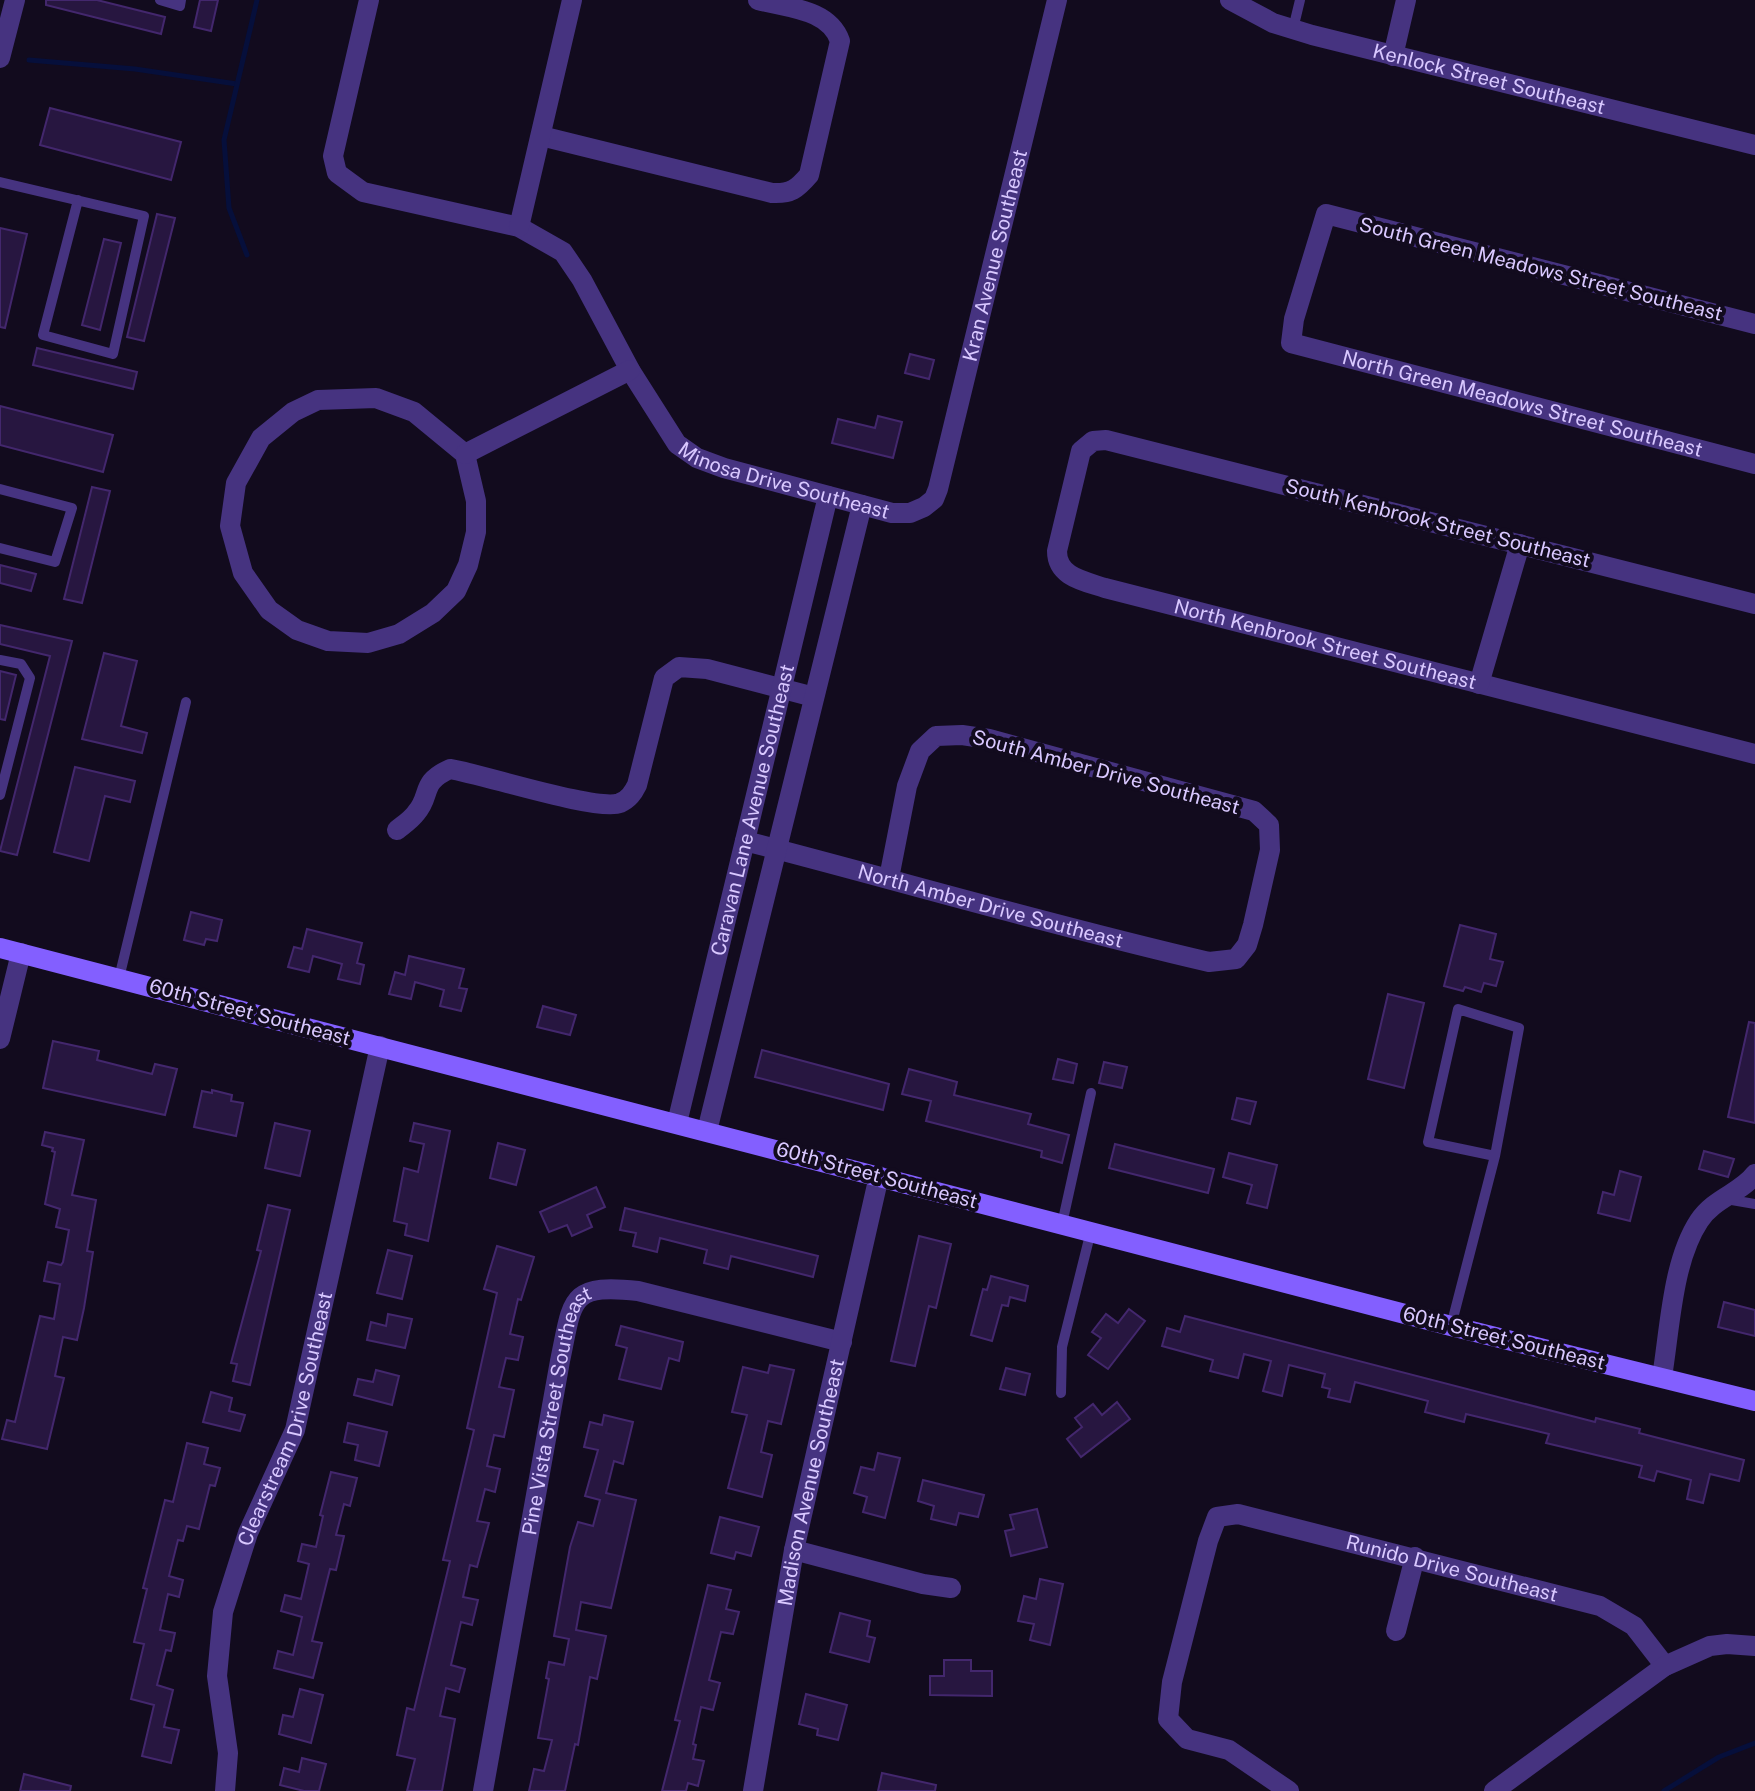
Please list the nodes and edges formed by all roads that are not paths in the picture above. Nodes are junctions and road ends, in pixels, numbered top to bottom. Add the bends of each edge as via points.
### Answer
1 (160, 0) edge
2 (181, 0) edge
3 (369, 0) edge
4 (572, 0) edge
5 (758, 0) edge
6 (1057, 0) edge
7 (1230, 0) edge
8 (1300, 0) edge
9 (1406, 0) edge
10 (9, 5) edge
11 (1293, 29) junction
12 (1393, 56) junction
13 (0, 58) edge
14 (541, 136) junction
15 (1755, 145) edge
16 (0, 182) edge
17 (78, 200) junction
18 (519, 227) junction
19 (1755, 324) edge
20 (1291, 343) joint
21 (630, 370) junction
22 (1122, 443) joint
23 (465, 454) junction
24 (1755, 464) edge
25 (0, 489) edge
26 (828, 496) junction
27 (862, 505) junction
28 (924, 507) joint
29 (1520, 544) junction
30 (0, 548) edge
31 (1755, 604) edge
32 (0, 660) edge
33 (1479, 684) junction
34 (782, 688) junction
35 (814, 697) junction
36 (186, 702) dead end
37 (1755, 754) edge
38 (0, 795) edge
39 (397, 830) dead end
40 (745, 841) junction
41 (776, 849) junction
42 (889, 878) junction
43 (0, 948) edge
44 (21, 953) junction
45 (1236, 959) joint
46 (119, 978) junction
47 (0, 1039) edge
48 (380, 1046) junction
49 (1091, 1093) dead end
50 (677, 1123) junction
51 (707, 1131) junction
52 (1495, 1156) junction
53 (1755, 1174) edge
54 (879, 1176) junction
55 (1720, 1198) junction
56 (1755, 1204) edge
57 (1062, 1224) junction
58 (1091, 1231) junction
59 (1451, 1326) junction
60 (842, 1342) junction
61 (1662, 1377) junction
62 (1061, 1393) dead end
63 (1755, 1401) edge
64 (794, 1550) junction
65 (1415, 1557) junction
66 (951, 1588) dead end
67 (1396, 1631) dead end
68 (1755, 1646) edge
69 (1665, 1666) junction
70 (225, 1791) edge
71 (483, 1791) edge
72 (753, 1791) edge
73 (1289, 1791) edge
74 (1494, 1791) edge

1 - 2 lane via 180,6
3 - 18 street, Minosa Drive Southeast via 333,156 337,173 363,192
4 - 14 street
5 - 14 street via 824,17 840,41 809,175 797,189 772,193
6 - 28 street, Kran Avenue Southeast via 947,457 934,499
7 - 11 street, Kenlock Street Southeast
8 - 11 lane
9 - 12 street
10 - 13 street
11 - 12 street, Kenlock Street Southeast
12 - 15 street, Kenlock Street Southeast
14 - 18 street
16 - 17 lane
17 - 17 lane via 144,216 113,354 43,335
18 - 21 street, Minosa Drive Southeast via 563,252
19 - 20 street, South Green Meadows Street Southeast via 1326,214
20 - 24 street, North Green Meadows Street Southeast
21 - 23 street
21 - 26 street, Minosa Drive Southeast via 677,444 697,458
22 - 29 street, South Kenbrook Street Southeast
22 - 33 street, North Kenbrook Street Southeast via 1093,441 1081,451 1057,551 1061,570 1105,588
23 - 23 street via 414,412 376,398 318,400 293,412 261,438 236,483 230,526 243,573 269,610 297,630 328,641 368,643 399,634 456,591 468,565 476,501
25 - 30 lane via 72,508 55,562
26 - 27 street, Minosa Drive Southeast
26 - 34 street, Caravan Lane Avenue Southeast
27 - 28 street, Minosa Drive Southeast via 901,513
27 - 35 street, Caravan Lane Avenue Southeast
29 - 31 street, South Kenbrook Street Southeast
29 - 33 street
32 - 38 lane via 21,664 30,678
33 - 37 street, North Kenbrook Street Southeast
34 - 35 street
34 - 39 street via 679,667 664,678 637,785 622,802 595,804 450,769 428,784 418,811
34 - 40 street, Caravan Lane Avenue Southeast
35 - 41 street, Caravan Lane Avenue Southeast
36 - 46 lane
40 - 41 street, North Amber Drive Southeast
40 - 50 street, Caravan Lane Avenue Southeast
41 - 42 street, North Amber Drive Southeast
41 - 51 street, Caravan Lane Avenue Southeast
42 - 45 street, North Amber Drive Southeast via 1135,945 1209,962
42 - 45 street, South Amber Drive Southeast via 907,786 920,751 936,736 989,739 1254,811 1269,825 1270,850 1247,945
43 - 44 main road, 60th Street Southeast
44 - 46 main road, 60th Street Southeast
44 - 47 street
46 - 48 main road, 60th Street Southeast
48 - 50 main road, 60th Street Southeast
48 - 70 street, Clearstream Drive Southeast via 295,1430 248,1533 223,1612 217,1676 228,1753
49 - 57 lane
50 - 51 main road, 60th Street Southeast
51 - 54 main road, 60th Street Southeast
52 - 52 lane via 1519,1028 1458,1009 1428,1142
52 - 59 lane
53 - 55 street
54 - 57 main road, 60th Street Southeast
54 - 60 street, Madison Avenue Southeast
55 - 56 lane
55 - 61 street via 1699,1220 1681,1258
57 - 58 main road, 60th Street Southeast
58 - 59 main road, 60th Street Southeast
58 - 62 lane via 1062,1347
59 - 61 main road, 60th Street Southeast
60 - 64 street, Madison Avenue Southeast
60 - 71 street, Pine Vista Street Southeast via 638,1291 589,1290 574,1304
61 - 63 main road, 60th Street Southeast
64 - 66 street
64 - 72 street, Madison Avenue Southeast
65 - 67 street
65 - 69 street, Runido Drive Southeast via 1600,1606 1634,1626
65 - 73 street, Runido Drive Southeast via 1238,1514 1217,1517 1172,1682 1168,1719 1187,1739 1229,1750
68 - 69 street via 1710,1646
69 - 74 street

